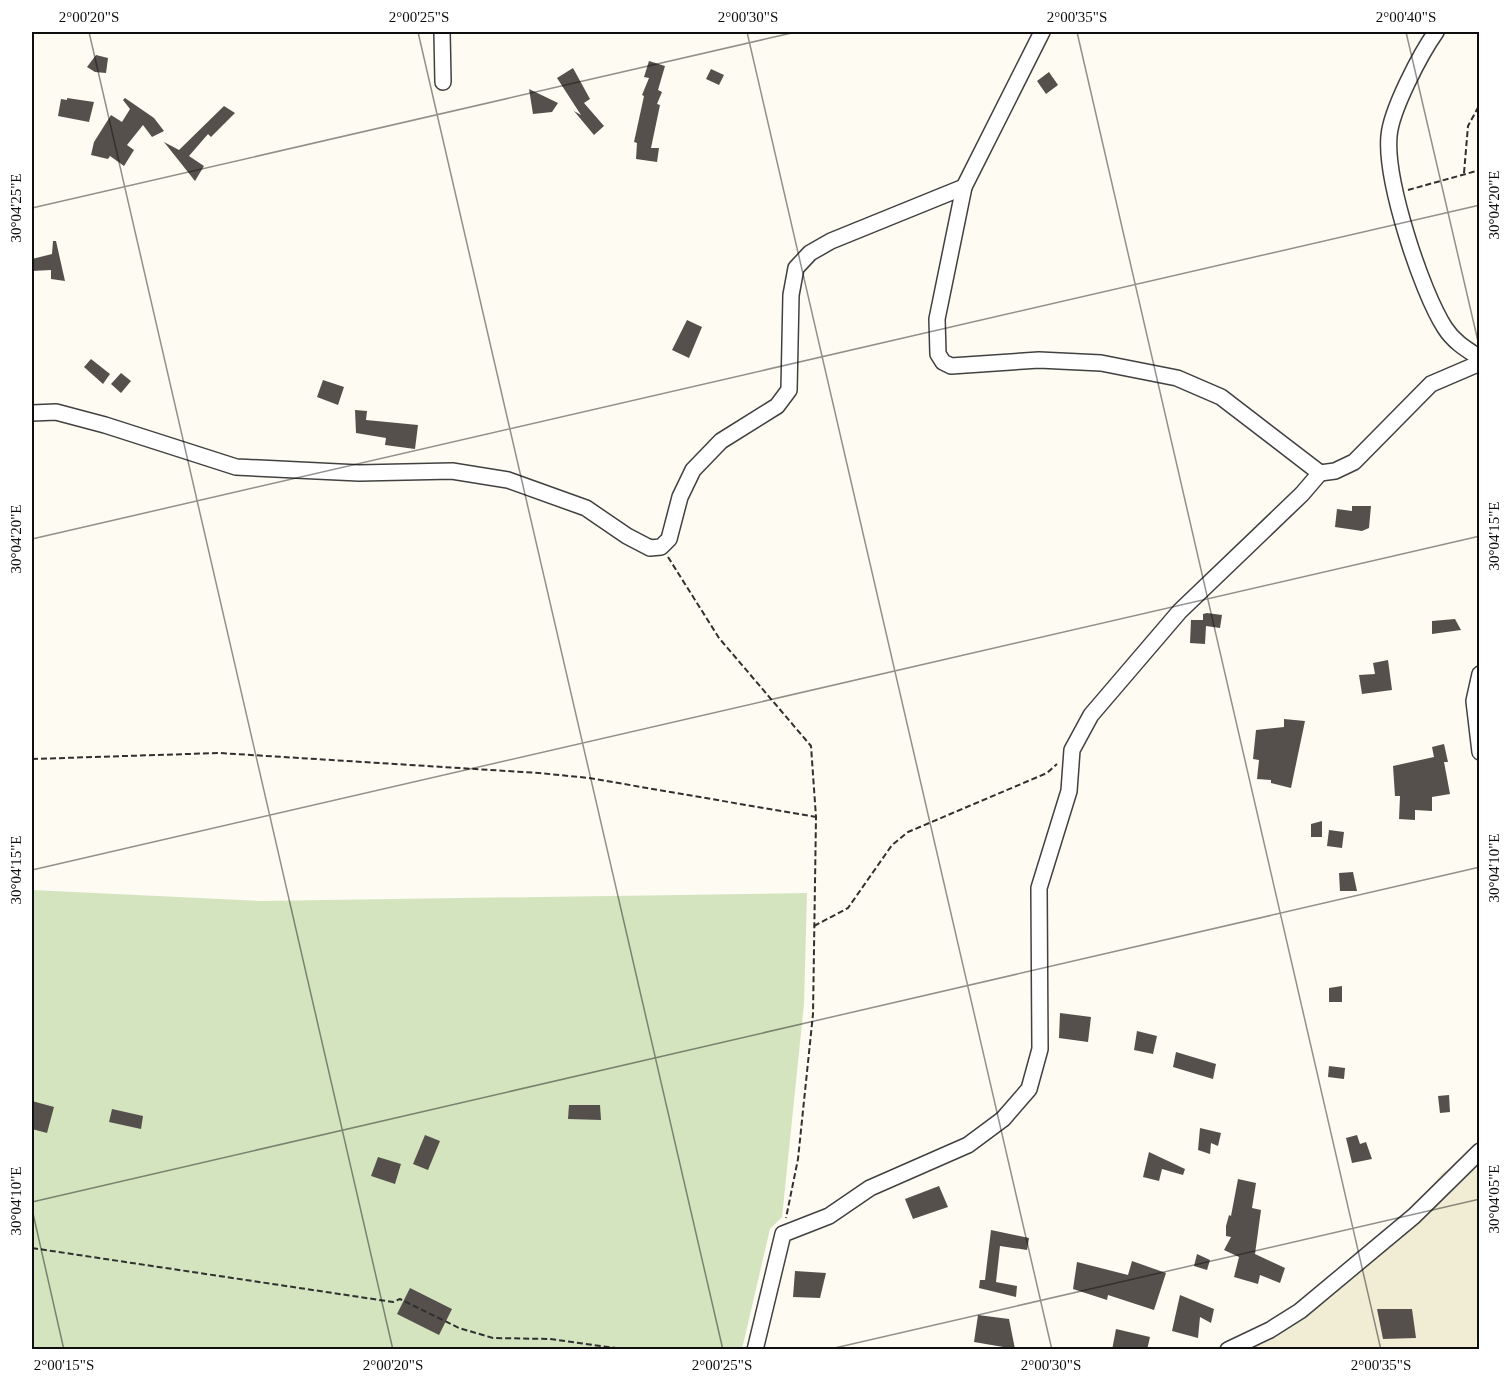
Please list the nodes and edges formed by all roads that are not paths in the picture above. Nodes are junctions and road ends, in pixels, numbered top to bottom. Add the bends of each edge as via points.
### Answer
1 (442, 32) edge
2 (1042, 32) edge
3 (1436, 32) edge
4 (443, 82) dead end
5 (963, 187) junction
6 (1479, 358) edge
7 (1479, 363) edge
8 (32, 413) edge
9 (1320, 473) junction
10 (1479, 674) edge
11 (1479, 752) edge
12 (1479, 1151) edge
13 (755, 1350) edge
14 (1228, 1350) edge

1 - 4 street
2 - 5 street
3 - 6 street via 1403,94 1389,134 1389,165 1416,266 1434,310 1457,344
5 - 8 street via 831,241 810,253 796,268 791,295 789,390 777,406 721,441 693,470 680,497 669,539 662,547 642,544 578,504 508,480 452,471 359,473 236,467 95,422 56,412
5 - 9 street via 937,319 938,354 943,362 951,366 1039,360 1101,363 1177,378 1221,397
7 - 9 street via 1431,384 1354,462
9 - 13 street via 1180,611 1091,715 1072,750 1068,791 1039,888 1040,1049 1029,1089 1003,1119 968,1145 870,1188 829,1216 783,1234
10 - 11 street via 1474,700
12 - 14 street via 1414,1216 1300,1311

